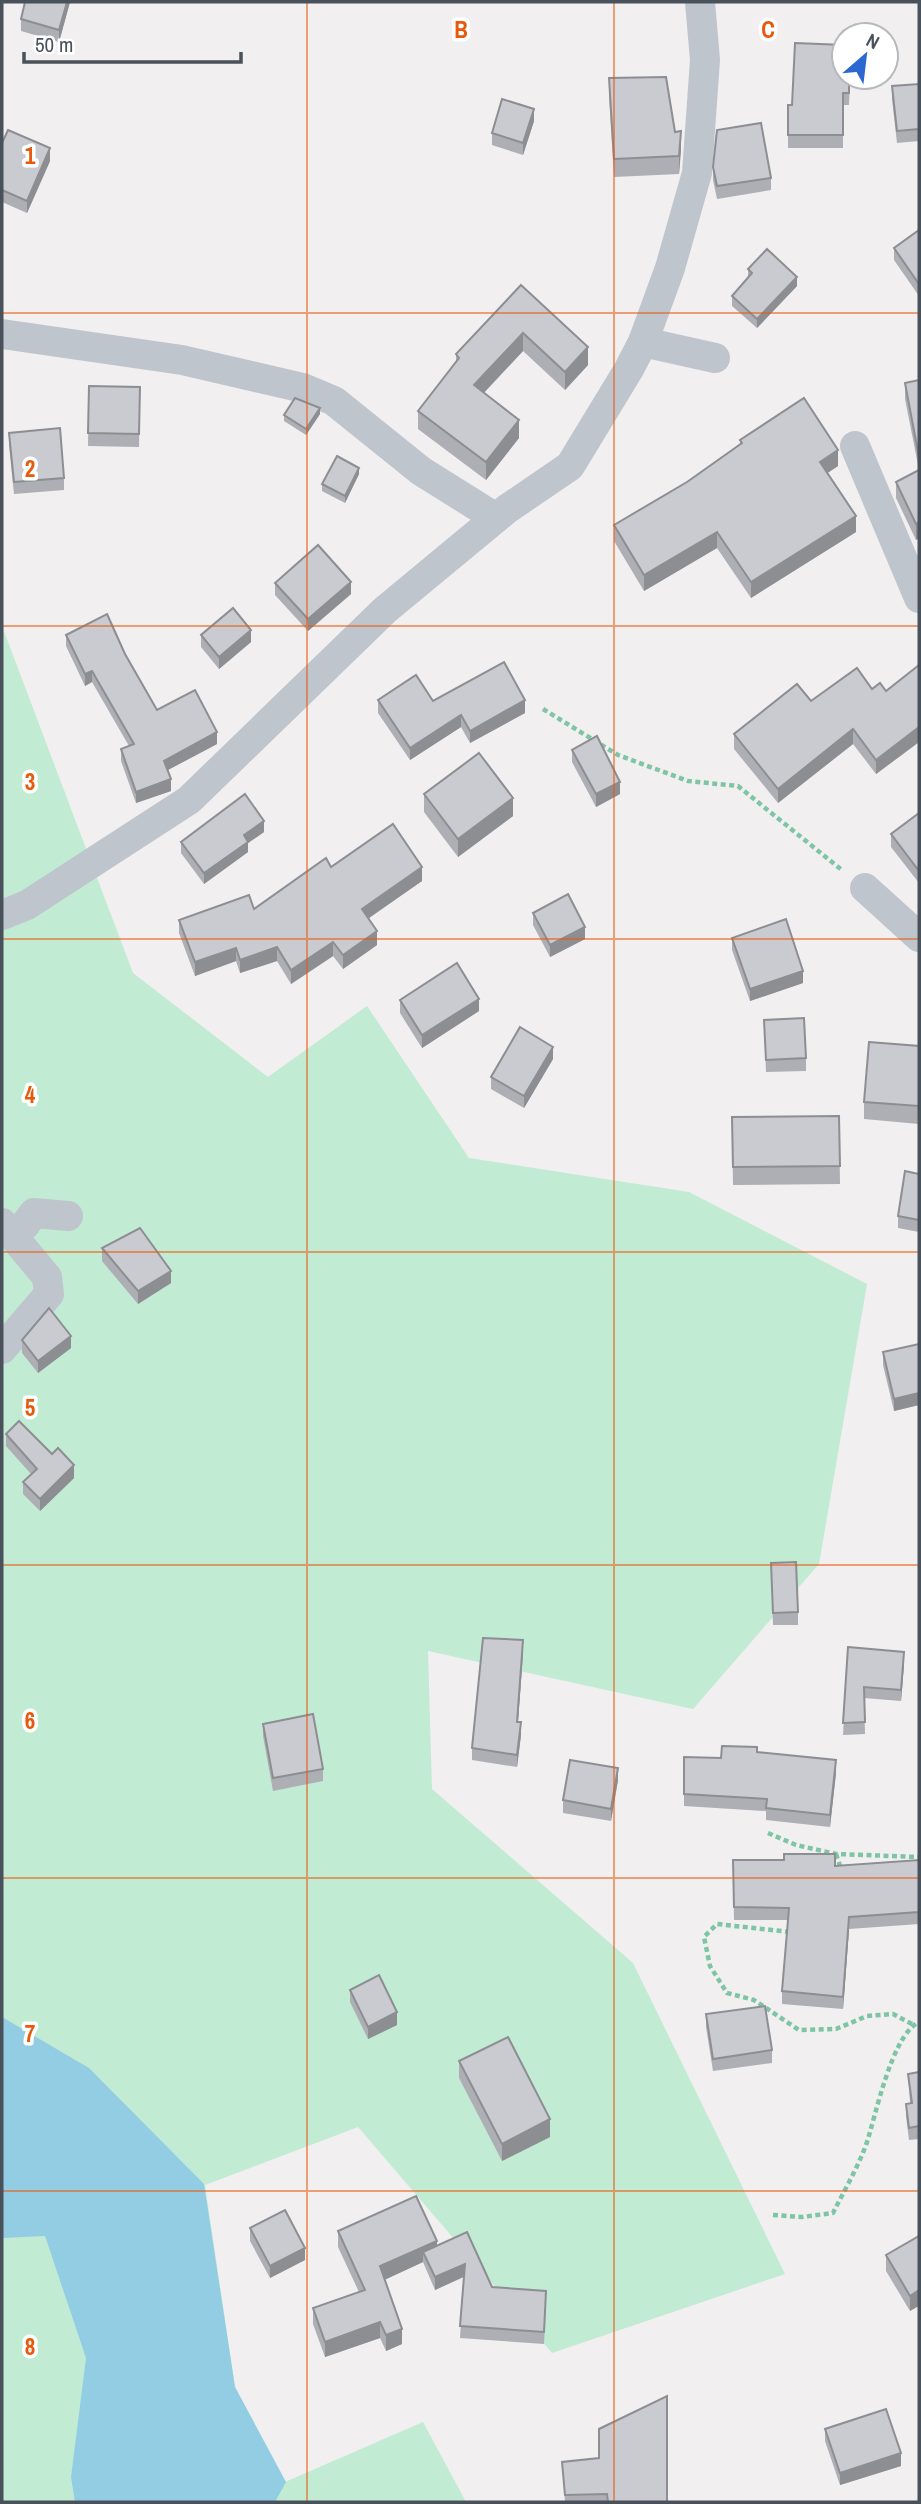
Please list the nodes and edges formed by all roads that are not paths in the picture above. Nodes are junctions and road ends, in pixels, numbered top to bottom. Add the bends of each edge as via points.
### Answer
1 (700, 2) edge
2 (2, 334) edge
3 (643, 342) junction
4 (715, 358) dead end
5 (855, 446) dead end
6 (496, 519) junction
7 (919, 598) edge
8 (865, 888) road end
9 (2, 915) edge
10 (919, 937) edge
11 (68, 1216) dead end
12 (6, 1227) edge
13 (2, 1349) edge

1 - 3 street via 705,60 697,173
2 - 6 street via 182,360 303,388 334,401 421,471
3 - 4 street
3 - 6 street via 570,466
5 - 7 street
6 - 9 street via 385,610 189,800 27,905
8 - 10 street
11 - 12 street via 34,1213 24,1226
12 - 13 street via 47,1277 49,1294

